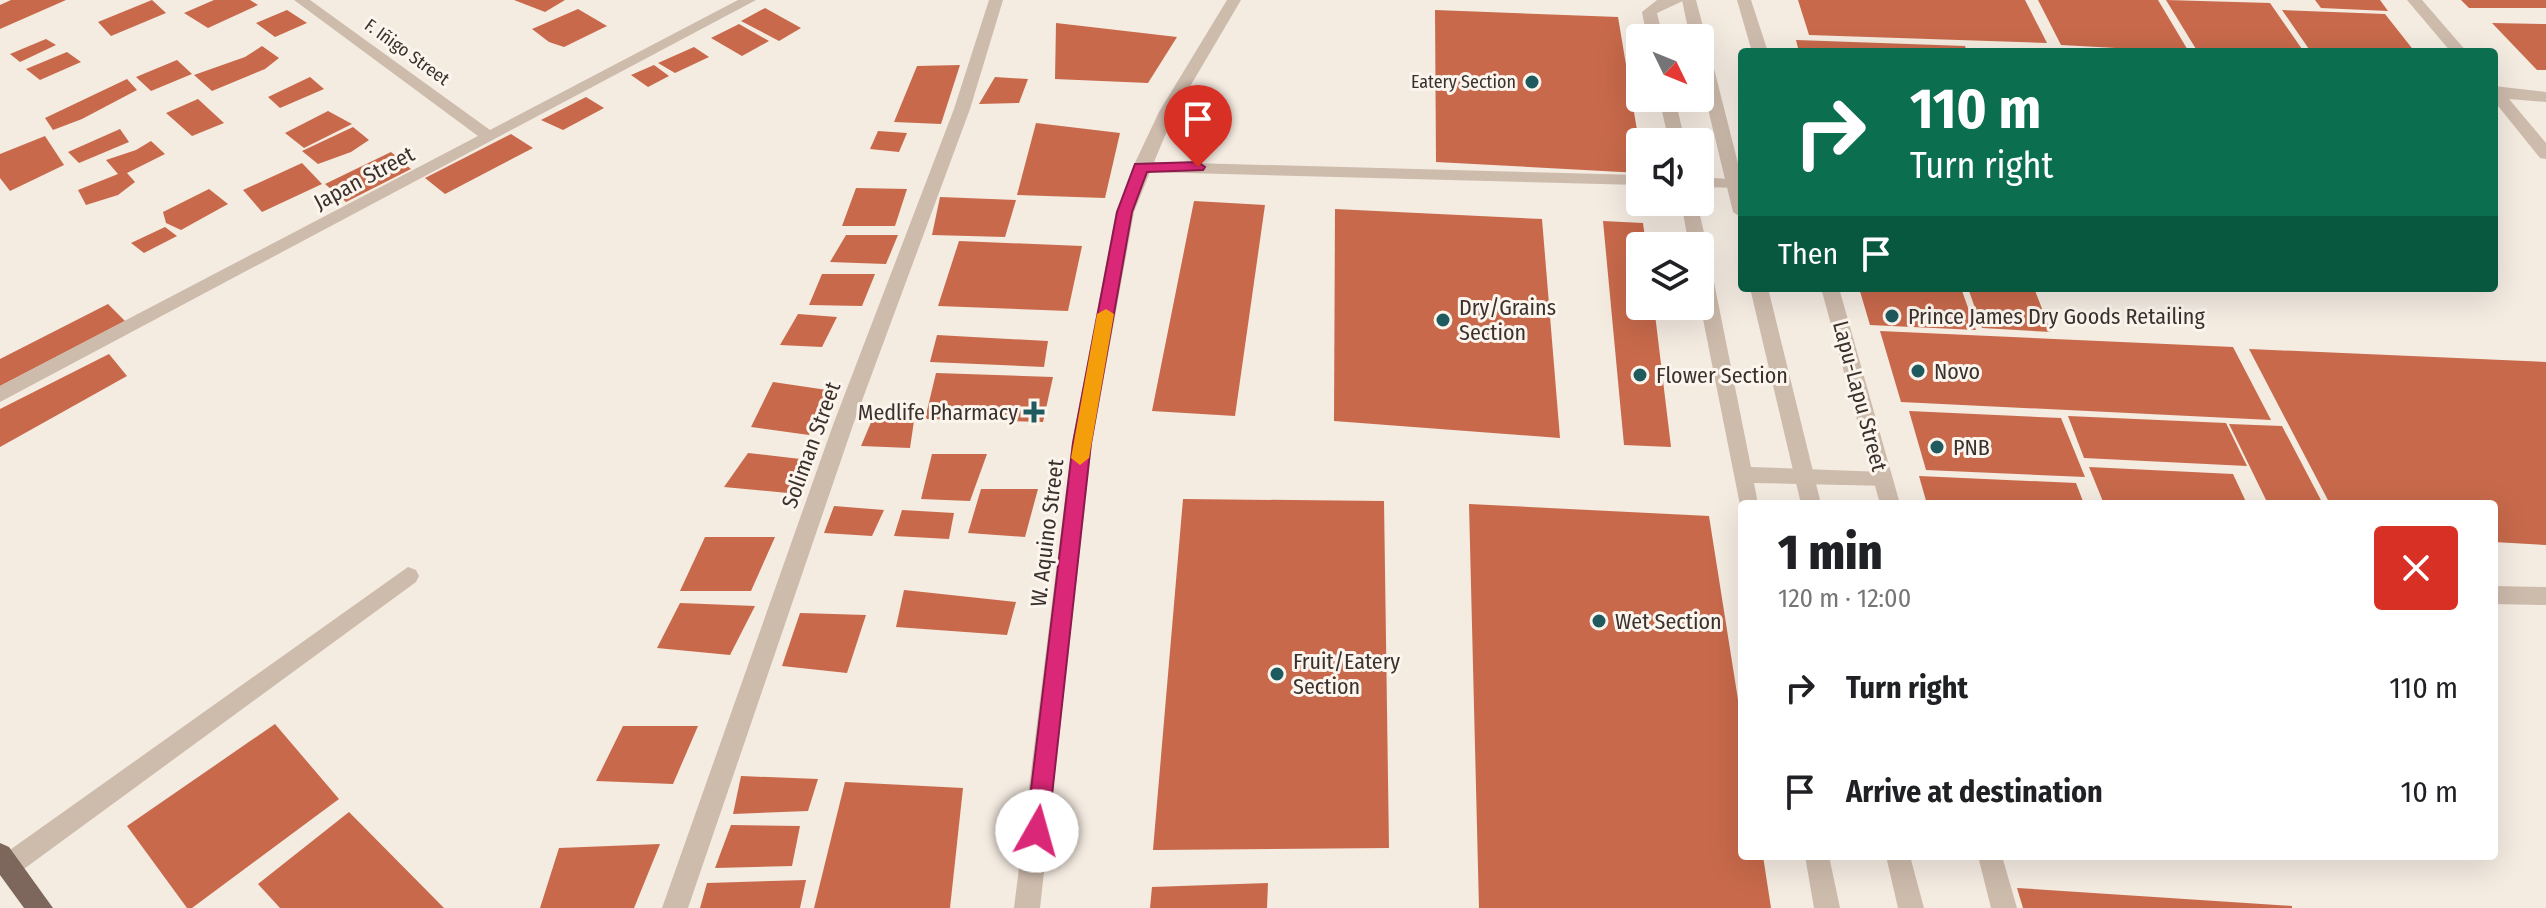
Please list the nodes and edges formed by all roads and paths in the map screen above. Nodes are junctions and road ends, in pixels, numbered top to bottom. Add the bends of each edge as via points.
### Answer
1 (301, 0) edge
2 (749, 0) edge
3 (996, 0) edge
4 (1234, 0) edge
5 (1678, 0) edge
6 (1689, 0) edge
7 (1744, 0) edge
8 (2414, 0) edge
9 (1652, 24) edge
10 (1695, 24) edge
11 (1759, 48) edge
12 (2456, 48) edge
13 (2498, 93) edge
14 (2498, 97) edge
15 (2546, 97) edge
16 (1714, 99) edge
17 (490, 137) junction
18 (2546, 154) edge
19 (1141, 167) junction
20 (1626, 180) edge
21 (1714, 183) edge
22 (1736, 184) junction
23 (1738, 193) edge
24 (1760, 292) edge
25 (1831, 292) edge
26 (1712, 320) edge
27 (0, 395) edge
28 (1742, 475) junction
29 (1803, 477) junction
30 (1883, 480) junction
31 (1747, 500) edge
32 (1810, 500) edge
33 (1889, 500) edge
34 (408, 576) dead end
35 (2498, 595) edge
36 (2546, 596) edge
37 (1818, 860) edge
38 (1899, 860) edge
39 (1991, 860) edge
40 (4, 861) edge
41 (40, 908) edge
42 (675, 908) edge
43 (1027, 908) edge
44 (1827, 908) edge
45 (1911, 908) edge
46 (2004, 908) edge

1 - 17 street, F. Iñigo Street
2 - 17 street, Japan Street
3 - 42 street, Soliman Street via 962,109 843,425
4 - 19 street, W. Aquino Street via 1167,112
5 - 9 street via 1649,12
6 - 10 street
7 - 11 street
8 - 12 street
13 - 15 street
14 - 18 street
16 - 22 street
17 - 27 street, Japan Street
19 - 20 street
19 - 43 street, W. Aquino Street via 1125,212 1082,443
21 - 22 street
22 - 23 street
24 - 29 street
25 - 30 street, Lapu-Lapu Street
26 - 28 street
28 - 29 street
28 - 31 street
29 - 30 street
29 - 32 street
30 - 33 street, Lapu-Lapu Street
34 - 40 street
35 - 36 street
37 - 44 street
38 - 45 street
39 - 46 street
40 - 41 main road

